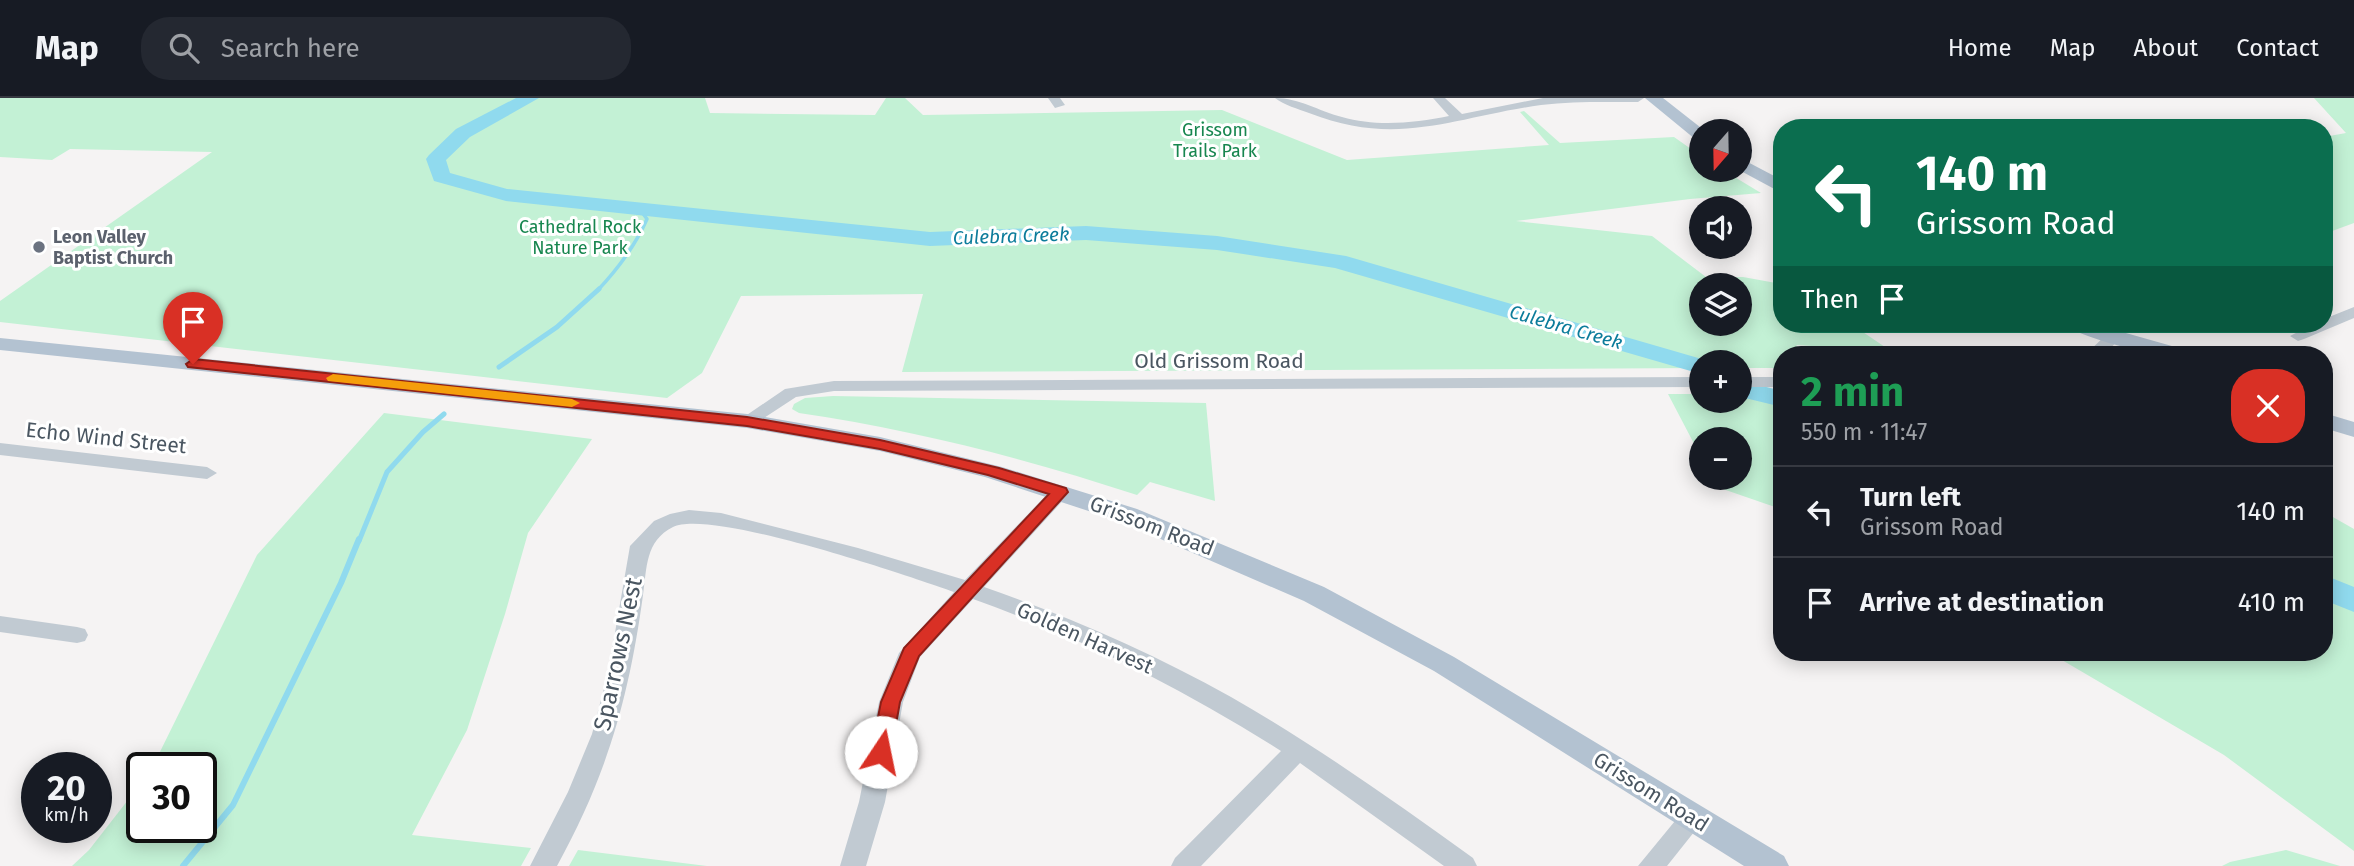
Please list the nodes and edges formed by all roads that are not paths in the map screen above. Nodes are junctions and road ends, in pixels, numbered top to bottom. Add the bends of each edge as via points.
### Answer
1 (1281, 98) edge
2 (1438, 98) edge
3 (1577, 98) edge
4 (1638, 98) edge
5 (1653, 98) edge
6 (1460, 118) junction
7 (1689, 126) edge
8 (1752, 170) edge
9 (1773, 183) edge
10 (2354, 312) edge
11 (2333, 321) edge
12 (2100, 333) edge
13 (2305, 333) edge
14 (2298, 336) dead end
15 (2113, 338) junction
16 (3, 346) edge
17 (2104, 346) edge
18 (2126, 346) edge
19 (2150, 346) edge
20 (1689, 382) edge
21 (1752, 382) edge
22 (1773, 382) edge
23 (2333, 407) edge
24 (2354, 413) edge
25 (747, 421) junction
26 (2333, 423) edge
27 (2354, 430) edge
28 (0, 449) edge
29 (207, 473) dead end
30 (1060, 492) junction
31 (663, 524) joint
32 (968, 588) junction
33 (0, 624) edge
34 (77, 635) dead end
35 (1297, 750) junction
36 (1693, 817) junction
37 (543, 866) edge
38 (853, 866) edge
39 (1184, 866) edge
40 (1464, 866) edge
41 (1651, 866) edge
42 (1772, 866) edge

1 - 6 street via 1365,127
2 - 6 street
3 - 4 street
3 - 6 street
5 - 7 main road
8 - 9 main road
10 - 11 street
12 - 15 main road
13 - 14 street
15 - 17 street
15 - 18 main road
15 - 19 main road
16 - 25 main road, Grissom Road
20 - 25 street, Old Grissom Road via 834,386 792,393
21 - 22 street
23 - 24 main road
25 - 30 main road, Grissom Road via 880,444
26 - 27 main road
28 - 29 street, Echo Wind Street
30 - 32 street
30 - 36 main road, Grissom Road via 1186,538 1314,594 1444,663
31 - 32 street, Golden Harvest via 690,516 743,524 876,558
31 - 37 street, Sparrows Nest via 640,546 610,716 582,790
32 - 35 street, Golden Harvest via 1070,628 1187,684
32 - 38 street via 911,653 899,677 872,803
33 - 34 street
35 - 39 street
35 - 40 street, Golden Harvest
36 - 41 street
36 - 42 main road, Grissom Road

